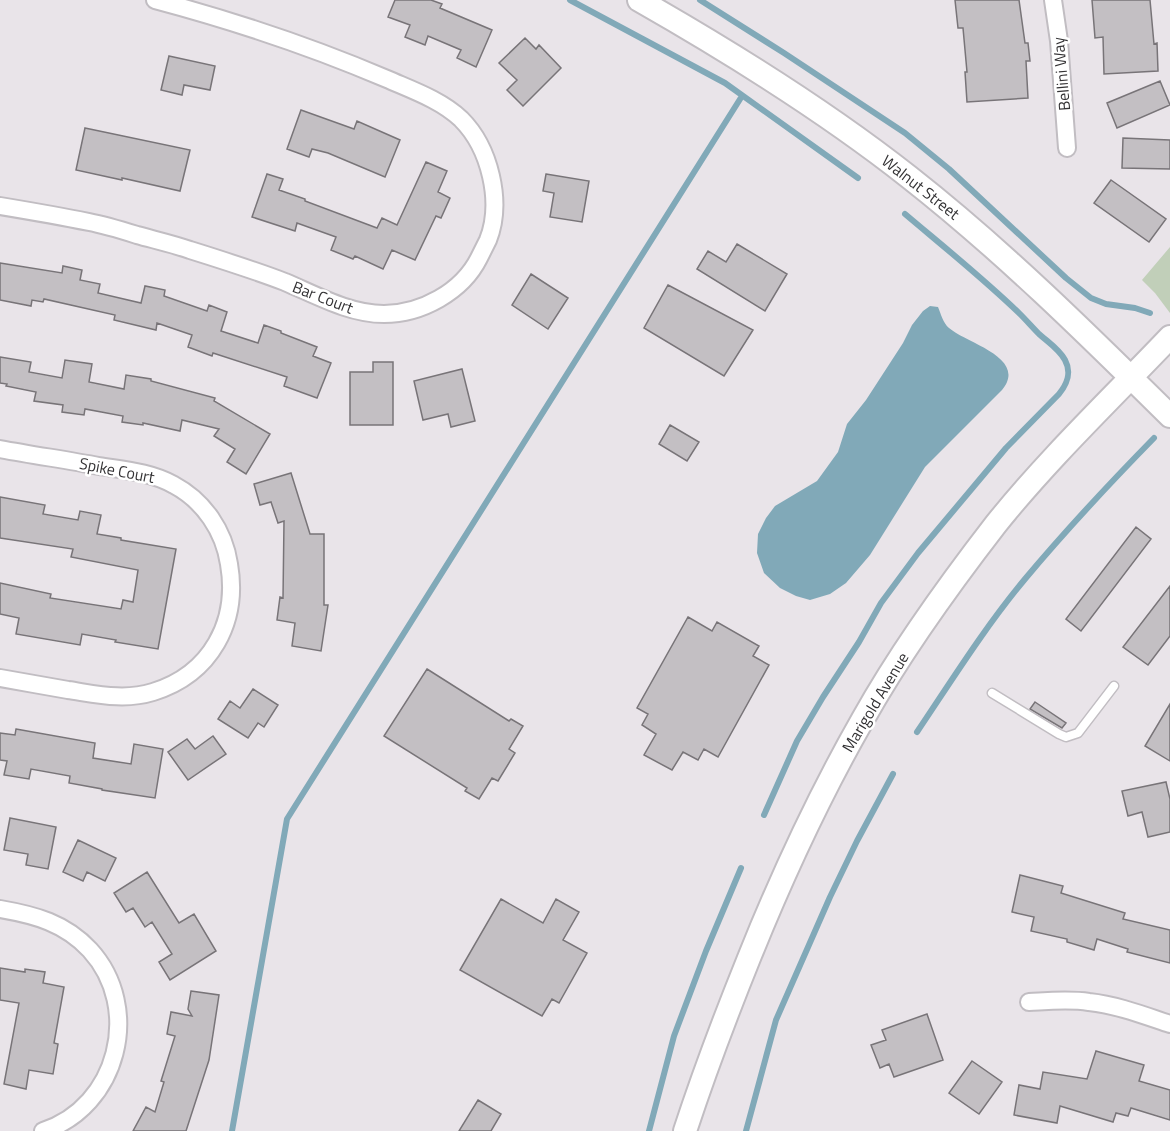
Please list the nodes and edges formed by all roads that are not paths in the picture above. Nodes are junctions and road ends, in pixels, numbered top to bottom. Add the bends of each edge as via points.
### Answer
1 (155, 0) edge
2 (639, 0) edge
3 (1053, 0) edge
4 (1067, 148) dead end
5 (0, 206) edge
6 (1170, 337) edge
7 (1132, 378) junction
8 (1170, 416) edge
9 (0, 449) edge
10 (0, 678) edge
11 (1114, 686) dead end
12 (992, 693) dead end
13 (0, 909) edge
14 (1029, 1002) dead end
15 (1170, 1024) edge
16 (43, 1131) edge
17 (685, 1131) edge

1 - 5 street, Bar Court via 360,68 444,106 461,120 485,156 494,201 488,239 469,274 450,292 418,308 384,314 361,312 188,249 92,222
2 - 7 main road, Walnut Street via 778,84 906,174 1017,268
3 - 4 street, Bellini Way
6 - 7 main road, Marigold Avenue
7 - 8 main road, Walnut Street
7 - 17 main road, Marigold Avenue via 1047,464 996,524 904,652 863,718 819,799 774,897
9 - 10 street, Spike Court via 148,474 175,485 198,502 216,525 227,552 232,594 222,634 207,657 182,679 155,691 111,696
11 - 12 lane via 1078,733 1066,736
13 - 16 street via 29,914 72,934 104,969 115,995 119,1027 108,1073 78,1111
14 - 15 street via 1089,1002

